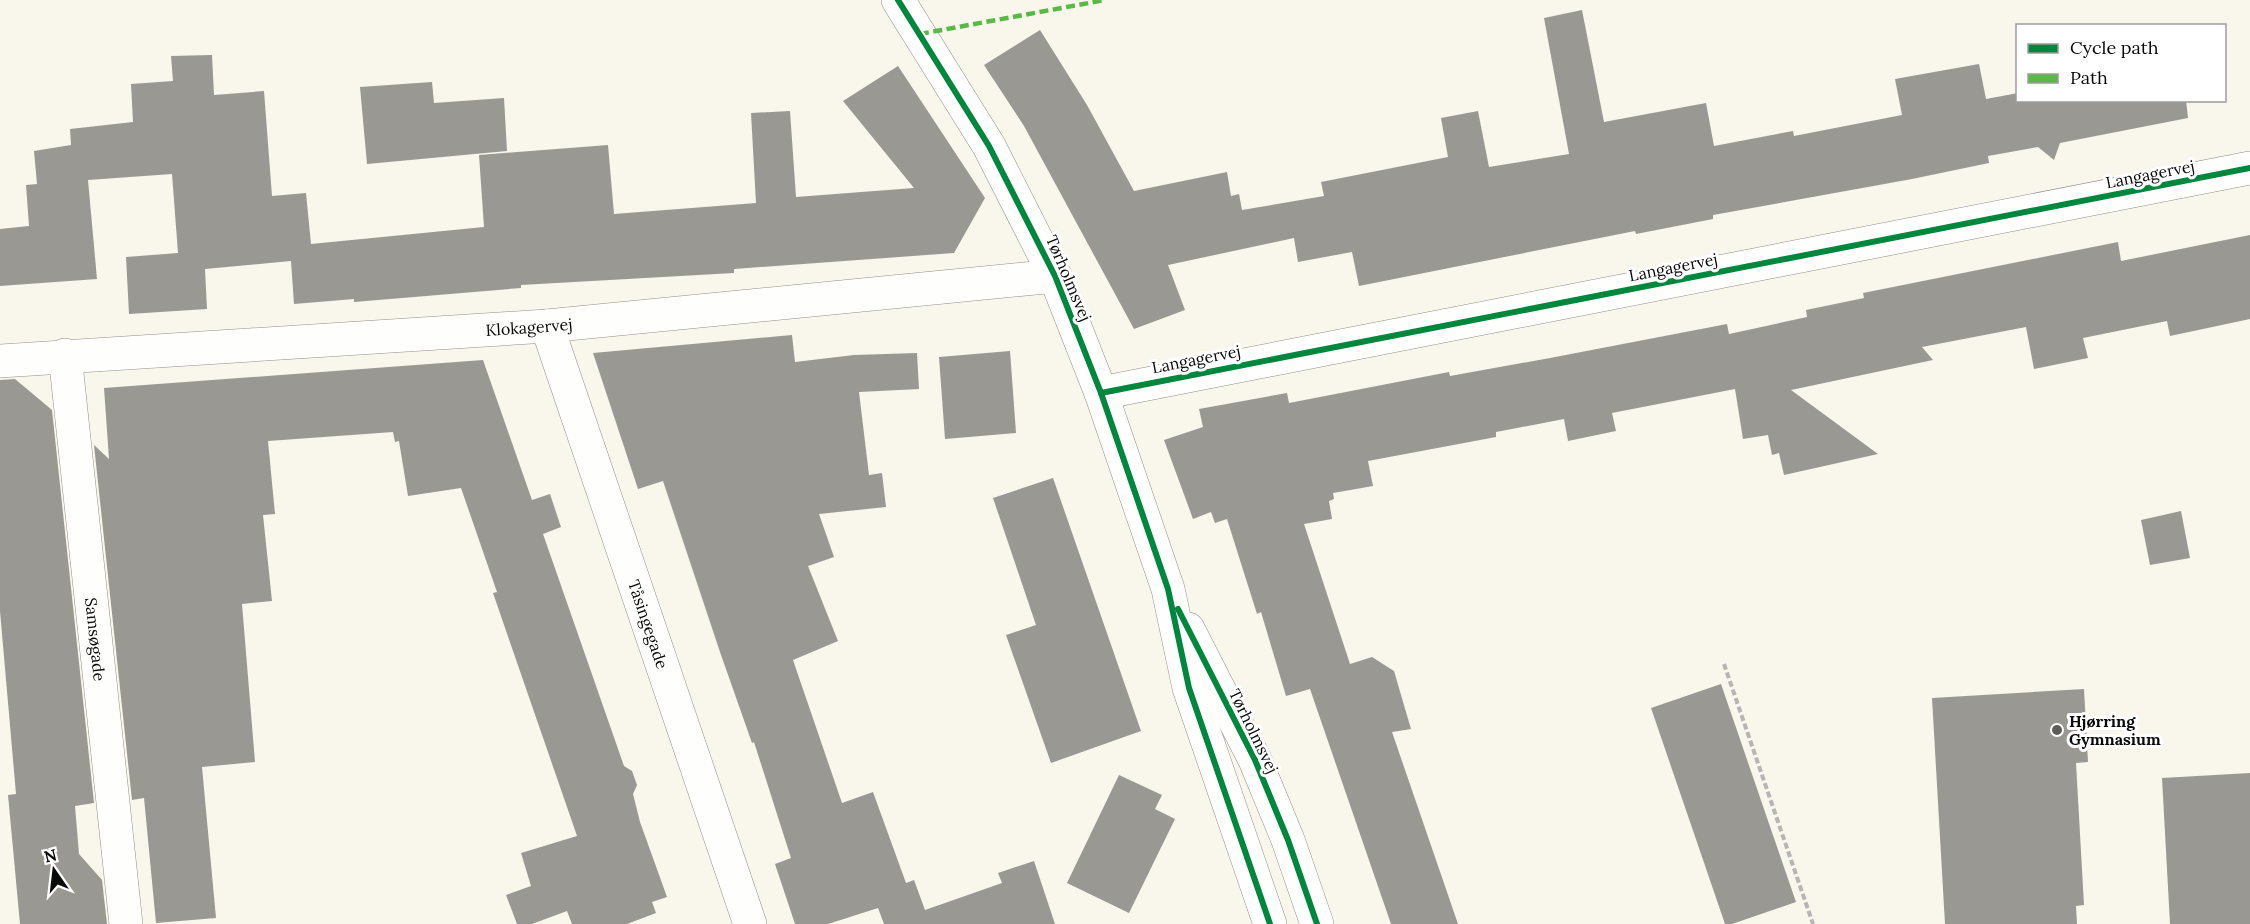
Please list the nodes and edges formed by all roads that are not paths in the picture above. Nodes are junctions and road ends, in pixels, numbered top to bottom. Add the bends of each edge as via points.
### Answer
1 (898, 0) edge
2 (2250, 168) edge
3 (1055, 276) junction
4 (547, 326) junction
5 (65, 355) junction
6 (0, 361) edge
7 (1101, 393) junction
8 (1168, 589) junction
9 (126, 924) edge
10 (750, 924) edge
11 (1270, 924) edge
12 (1317, 924) edge

1 - 3 street, Tørholmsvej via 989,146
2 - 7 street, Langagervej
3 - 4 street, Klokagervej
3 - 7 street, Tørholmsvej
4 - 5 street, Klokagervej
4 - 10 street, Tåsingegade
5 - 6 street, Klokagervej
5 - 9 street, Samsøgade
7 - 8 street, Tørholmsvej
8 - 11 street, Tørholmsvej via 1189,688
8 - 12 street, Tørholmsvej via 1255,760

